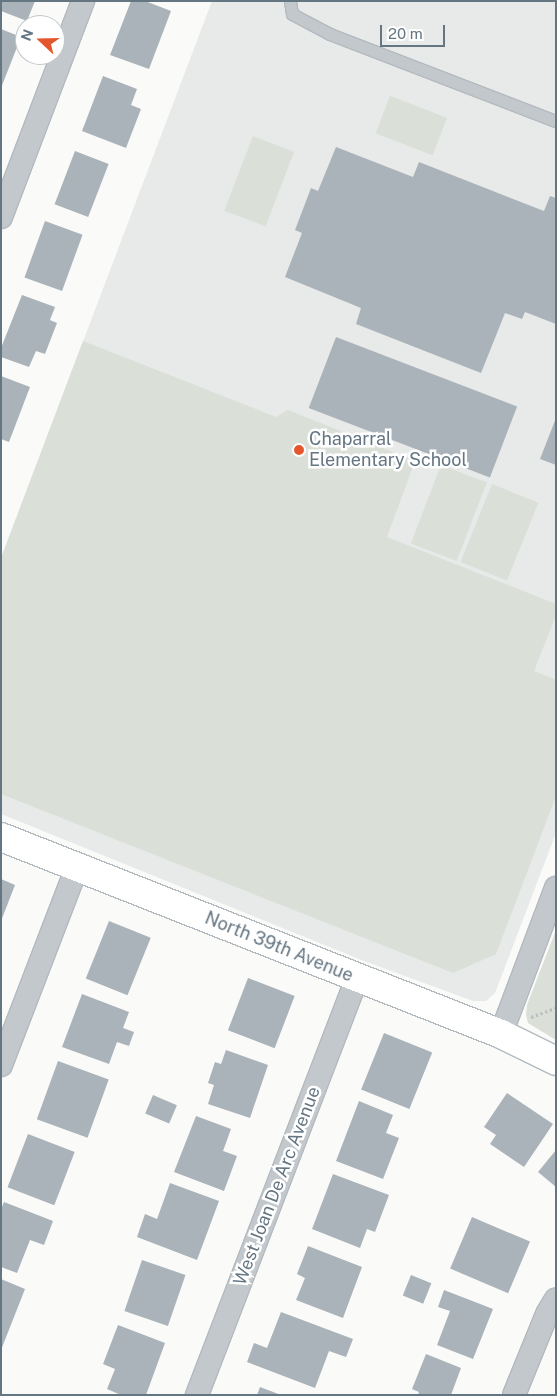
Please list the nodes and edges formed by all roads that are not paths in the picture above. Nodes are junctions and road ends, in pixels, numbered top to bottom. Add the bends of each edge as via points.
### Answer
1 (84, 1) edge
2 (290, 1) edge
3 (556, 121) edge
4 (1, 217) edge
5 (1, 837) edge
6 (77, 867) junction
7 (556, 888) edge
8 (357, 978) junction
9 (501, 1034) junction
10 (556, 1061) edge
11 (1, 1065) edge
12 (556, 1299) edge
13 (197, 1395) edge
14 (514, 1395) edge

1 - 4 street
2 - 3 lane via 292,14 330,34
5 - 6 street, North 39th Avenue
6 - 8 street, North 39th Avenue
6 - 11 street
7 - 9 street
8 - 9 street, North 39th Avenue
8 - 13 street, West Joan De Arc Avenue
9 - 10 street, North 39th Avenue
12 - 14 street

